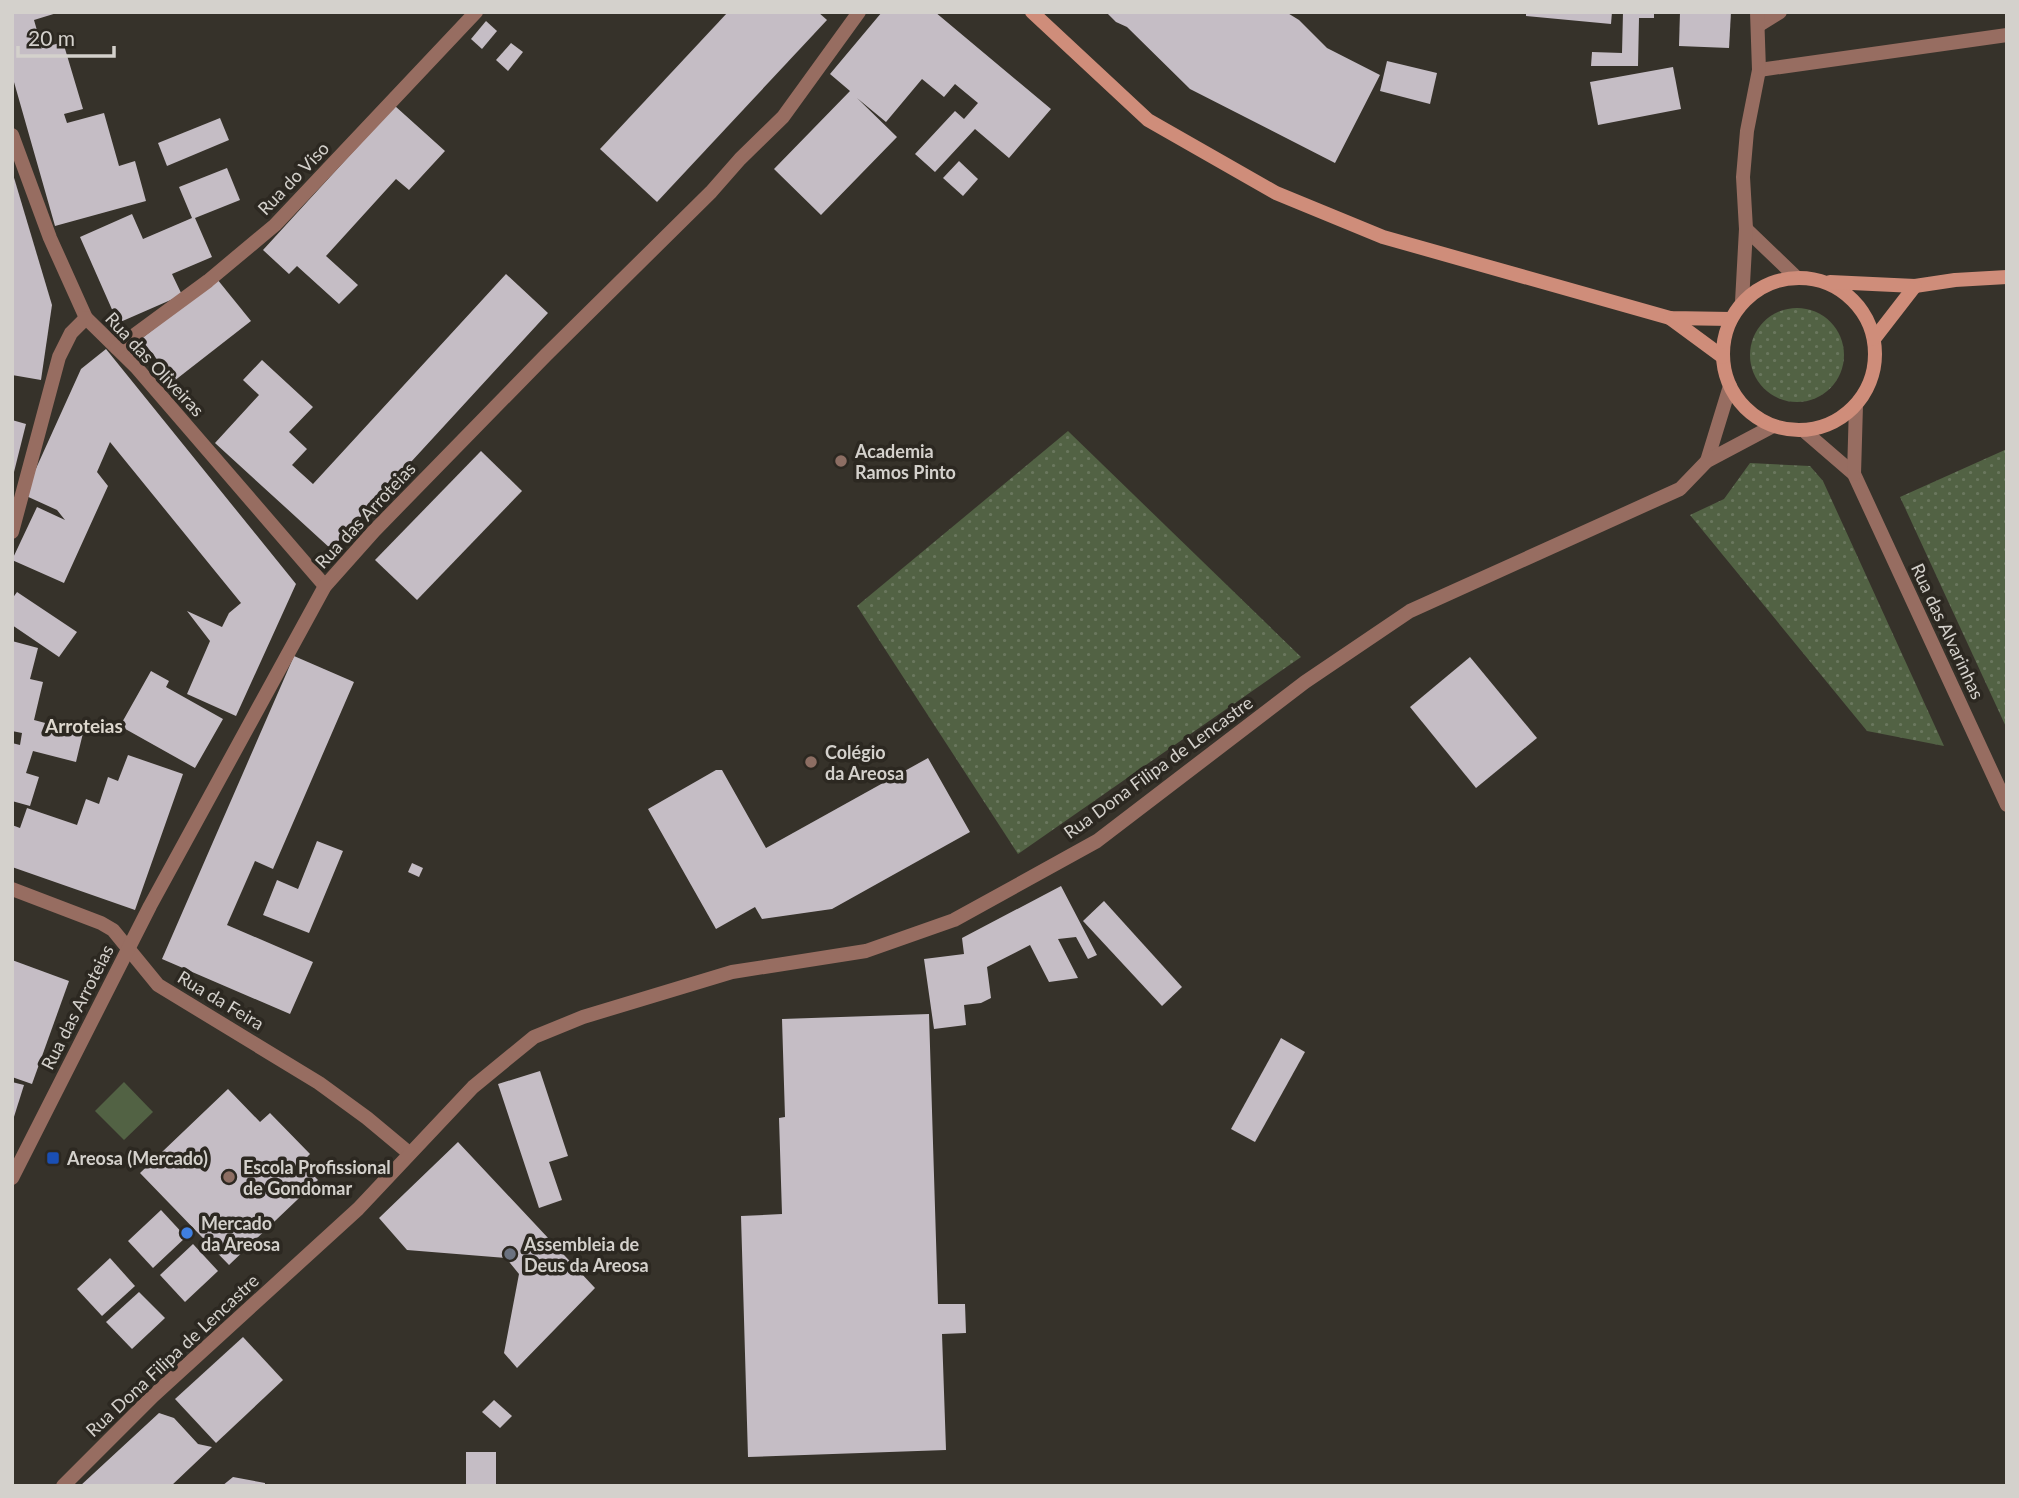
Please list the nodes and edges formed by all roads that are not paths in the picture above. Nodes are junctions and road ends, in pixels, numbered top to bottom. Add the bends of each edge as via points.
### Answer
1 (476, 12) edge
2 (859, 12) edge
3 (1032, 12) edge
4 (1780, 12) edge
5 (1758, 18) edge
6 (2007, 35) edge
7 (1759, 70) junction
8 (12, 135) edge
9 (1746, 229) junction
10 (1796, 277) junction
11 (2007, 277) edge
12 (1825, 282) junction
13 (1915, 286) junction
14 (1742, 302) junction
15 (86, 318) junction
16 (1670, 318) junction
17 (1731, 319) junction
18 (1874, 338) junction
19 (117, 348) junction
20 (1723, 357) junction
21 (1730, 386) junction
22 (1856, 405) junction
23 (1773, 426) junction
24 (1803, 430) junction
25 (1707, 461) junction
26 (1854, 474) junction
27 (12, 533) edge
28 (325, 586) junction
29 (2007, 805) edge
30 (12, 888) edge
31 (129, 947) junction
32 (409, 1153) junction
33 (12, 1178) edge
34 (63, 1486) edge

1 - 19 street, Rua do Viso via 275,225
2 - 28 street, Rua das Arroteias via 783,117 536,364
3 - 16 street via 1148,120 1276,193 1382,237
4 - 5 street
5 - 7 street
6 - 7 street
7 - 9 street via 1743,177
8 - 15 street, Rua das Oliveiras
9 - 10 street
9 - 14 street
10 - 12 street
10 - 14 street via 1758,289
11 - 13 street
12 - 13 street
12 - 18 street via 1857,304
13 - 18 street
14 - 17 street
15 - 19 street, Rua das Oliveiras
15 - 27 street via 71,333 59,357
16 - 17 street
16 - 20 street
17 - 20 street
18 - 22 street via 1873,374
19 - 28 street, Rua das Oliveiras
20 - 21 street
21 - 23 street via 1741,403
21 - 25 street, Rua Dona Filipa de Lencastre
22 - 24 street via 1841,418
22 - 26 street, Rua das Alvarinhas
23 - 24 street
23 - 25 street, Rua Dona Filipa de Lencastre
24 - 26 street, Rua das Alvarinhas
25 - 32 street, Rua Dona Filipa de Lencastre via 1680,489 1410,611 1305,682 1097,841 954,920 866,951 732,972 583,1017 534,1037 473,1087
26 - 29 street, Rua das Alvarinhas
28 - 31 street, Rua das Arroteias
30 - 31 street, Rua da Feira via 101,923
31 - 32 street, Rua da Feira via 158,985 319,1083
31 - 33 street, Rua das Arroteias
32 - 34 street, Rua Dona Filipa de Lencastre via 358,1209 153,1396

